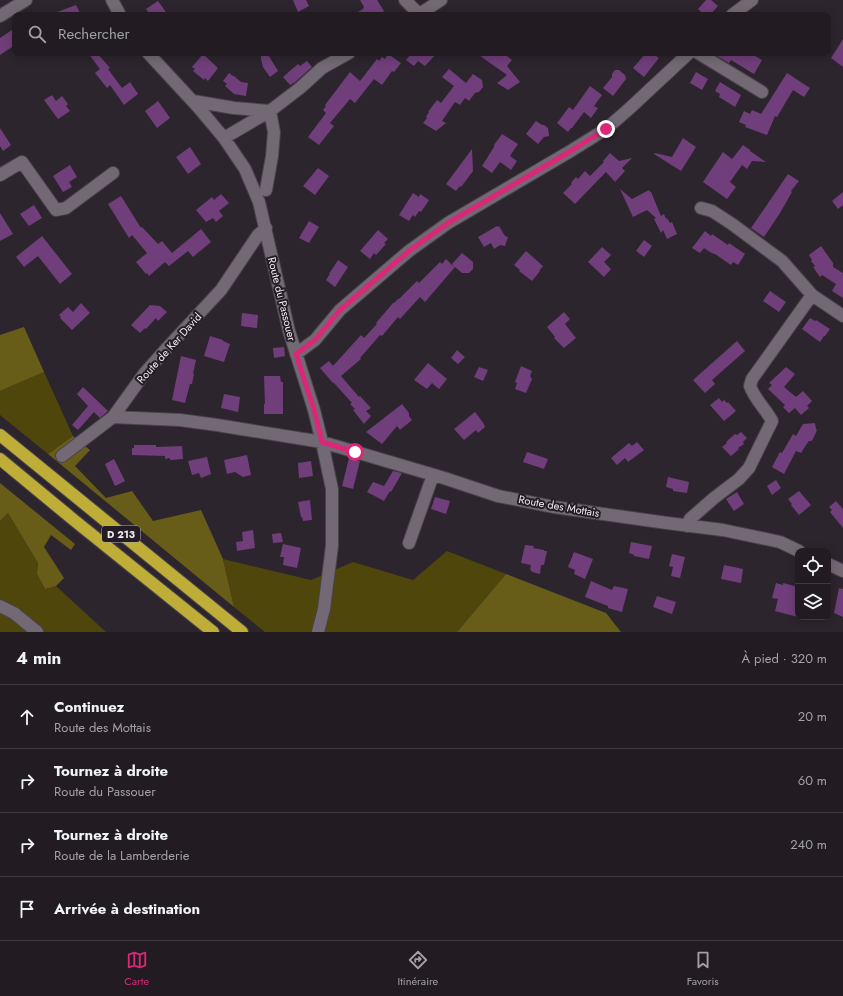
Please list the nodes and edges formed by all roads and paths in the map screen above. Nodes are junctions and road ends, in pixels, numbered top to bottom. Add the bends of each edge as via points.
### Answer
1 (26, 0) edge
2 (112, 0) edge
3 (405, 0) edge
4 (441, 0) edge
5 (752, 0) edge
6 (118, 12) edge
7 (415, 12) edge
8 (423, 12) edge
9 (736, 12) edge
10 (0, 16) edge
11 (151, 56) edge
12 (344, 56) edge
13 (686, 56) edge
14 (703, 56) edge
15 (762, 92) dead end
16 (193, 101) junction
17 (270, 112) junction
18 (224, 138) junction
19 (113, 173) dead end
20 (0, 175) edge
21 (266, 190) dead end
22 (701, 208) dead end
23 (266, 228) junction
24 (812, 295) junction
25 (843, 316) edge
26 (296, 354) junction
27 (113, 417) junction
28 (0, 435) edge
29 (322, 442) junction
30 (62, 456) dead end
31 (0, 459) edge
32 (433, 475) junction
33 (687, 526) junction
34 (409, 543) dead end
35 (795, 549) edge
36 (831, 565) edge
37 (843, 571) edge
38 (0, 606) edge
39 (37, 632) edge
40 (213, 632) edge
41 (242, 632) edge
42 (318, 632) edge

1 - 10 street
2 - 6 street
3 - 7 street
4 - 8 street
5 - 9 street
11 - 16 street, Route du Passouer
12 - 17 street via 322,68
13 - 26 street via 606,129 448,223 409,251 340,310 315,340
14 - 15 street
16 - 17 street
16 - 18 street, Route du Passouer
17 - 18 street
17 - 21 street via 274,132
18 - 23 street, Route du Passouer via 245,169 259,202
19 - 20 street via 66,208 56,210 22,162
22 - 24 street via 717,214 782,261
23 - 26 street, Route du Passouer
23 - 27 street, Route de Ker David via 258,235 221,290 144,374
24 - 25 street
24 - 33 street via 752,379 750,386 753,395 772,421 749,468 740,479 690,519
26 - 29 street, Route du Passouer
27 - 29 street, Route des Mottais via 180,420
27 - 30 street, Route de Ker David
28 - 41 highway, D 213
29 - 32 street, Route des Mottais
29 - 42 street, Route du Passouer via 332,489 332,546 324,609
31 - 40 highway, D 213
32 - 33 street, Route des Mottais via 498,496 554,507
32 - 34 street
33 - 35 street, Route des Mottais via 723,530 780,542
36 - 37 street
38 - 39 street via 14,613

